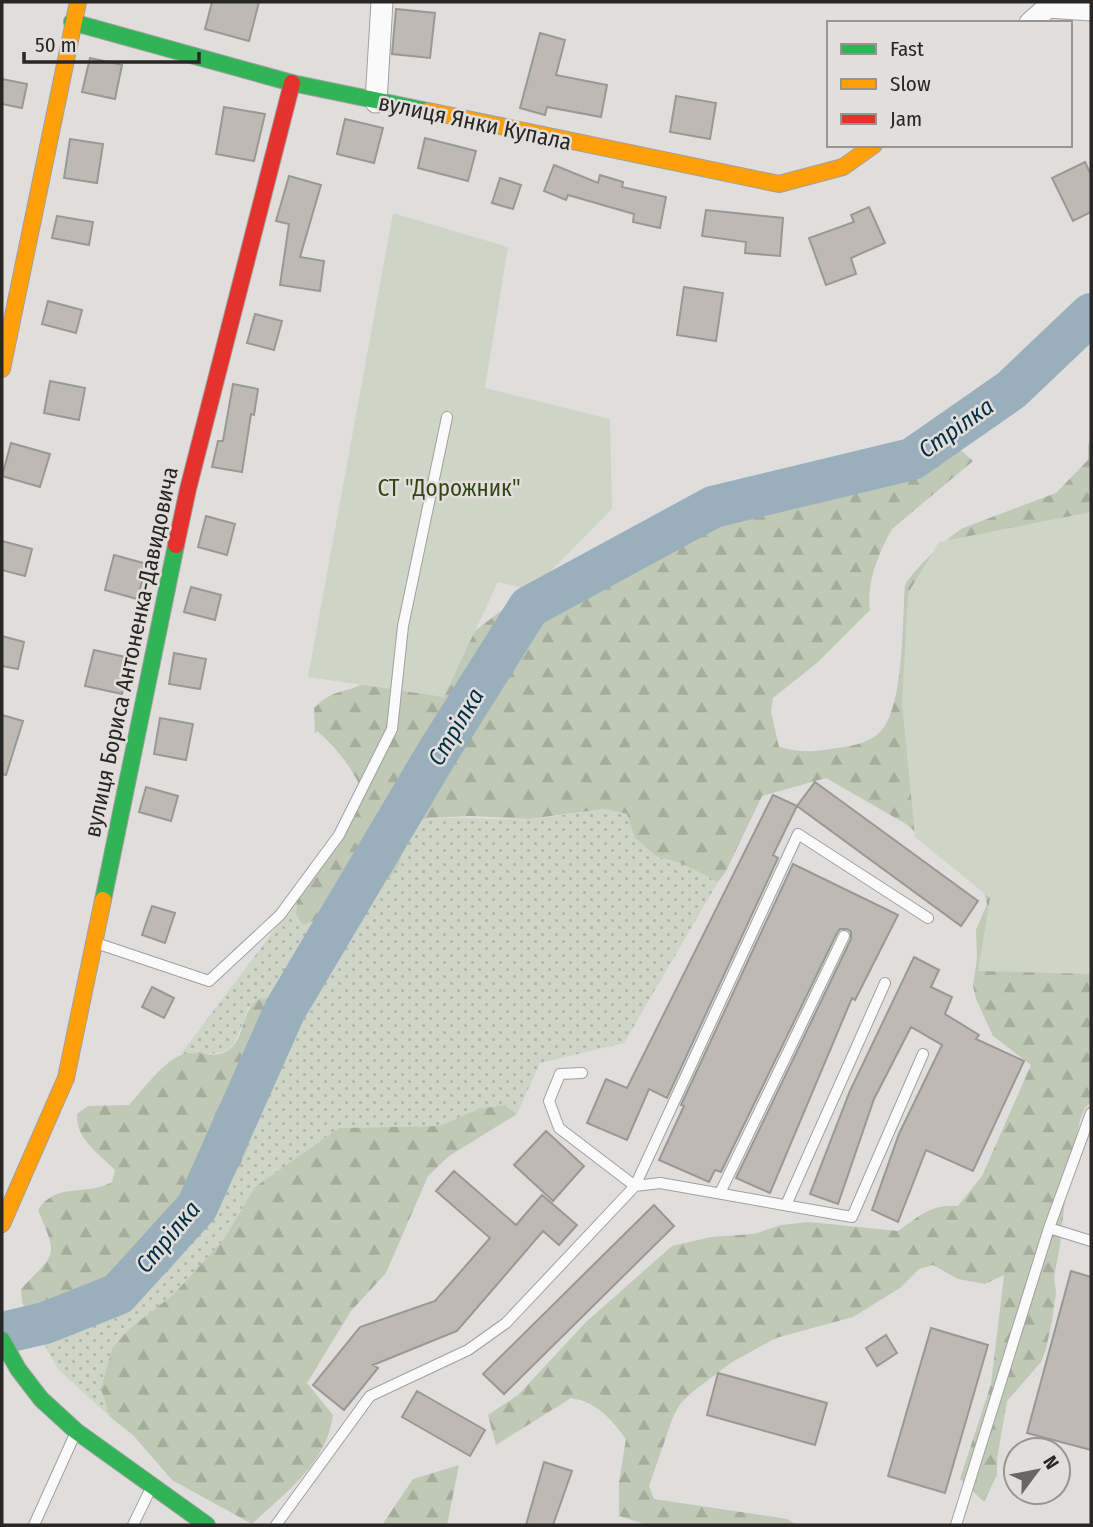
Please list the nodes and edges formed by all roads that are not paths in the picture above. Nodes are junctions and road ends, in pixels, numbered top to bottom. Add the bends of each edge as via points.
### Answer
1 (78, 2) edge
2 (382, 2) edge
3 (1048, 5) edge
4 (1089, 15) edge
5 (1032, 21) edge
6 (72, 22) junction
7 (292, 83) junction
8 (376, 102) junction
9 (871, 147) edge
10 (6, 329) edge
11 (2, 369) edge
12 (447, 418) dead end
13 (928, 918) dead end
14 (844, 936) dead end
15 (94, 942) junction
16 (885, 983) dead end
17 (923, 1054) dead end
18 (582, 1073) dead end
19 (1091, 1113) edge
20 (635, 1186) junction
21 (720, 1193) junction
22 (786, 1205) junction
23 (2, 1224) edge
24 (1049, 1228) junction
25 (1091, 1241) edge
26 (2, 1340) edge
27 (76, 1431) junction
28 (152, 1486) junction
29 (34, 1525) edge
30 (133, 1525) edge
31 (207, 1525) edge
32 (276, 1525) edge
33 (957, 1525) edge

1 - 6 street
2 - 8 street
3 - 4 street
3 - 5 street
6 - 7 street, вулиця Янки Купала
6 - 10 street
7 - 8 street, вулиця Янки Купала
7 - 15 street, вулиця Бориса Антоненка-Давидовича via 187,489
8 - 9 street, вулиця Янки Купала via 779,184 843,167
10 - 11 street
12 - 15 lane via 403,626 392,729 339,835 280,915 209,981
13 - 20 lane via 798,834
14 - 21 lane
15 - 23 street, вулиця Бориса Антоненка-Давидовича via 66,1078
16 - 22 lane
17 - 22 lane via 852,1217
18 - 20 lane via 560,1074 549,1101 559,1128
19 - 24 lane
20 - 21 lane via 660,1183
20 - 32 lane via 506,1323 468,1350 370,1396
21 - 22 lane
24 - 25 lane
24 - 33 lane
26 - 27 street via 41,1399
27 - 28 street
27 - 29 lane
28 - 30 lane
28 - 31 street

